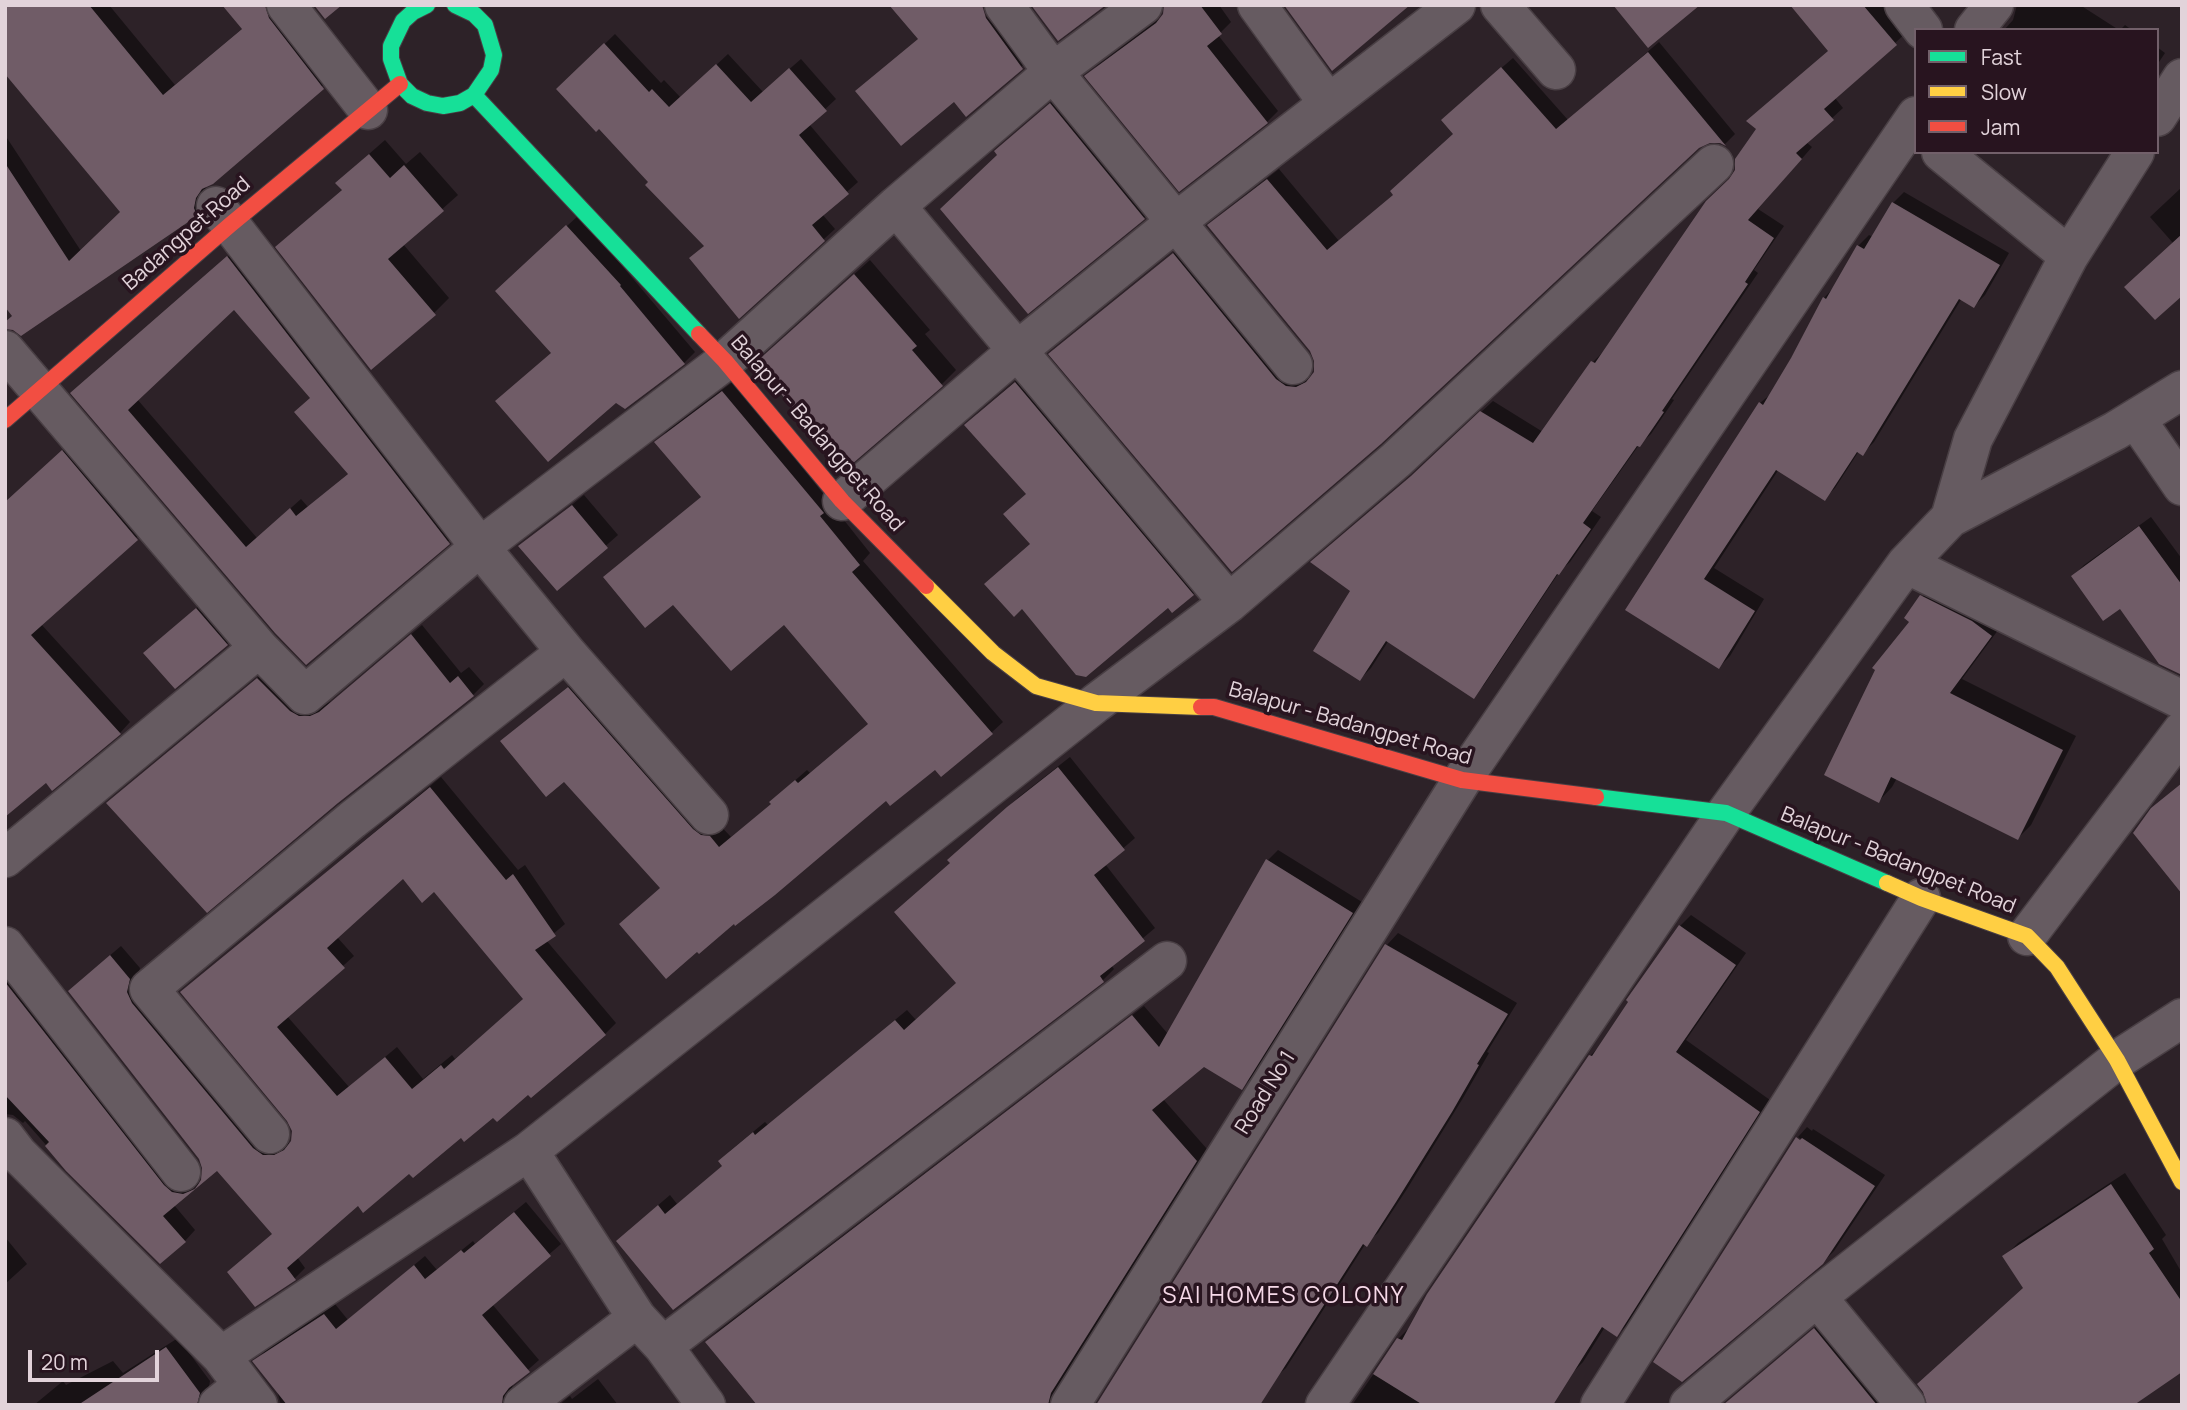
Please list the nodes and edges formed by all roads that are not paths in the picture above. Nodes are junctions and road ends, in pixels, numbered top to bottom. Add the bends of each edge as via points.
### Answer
1 (286, 5) edge
2 (455, 5) edge
3 (1004, 5) edge
4 (1143, 5) edge
5 (1257, 5) edge
6 (1456, 5) edge
7 (1500, 5) edge
8 (1904, 5) edge
9 (1994, 5) edge
10 (417, 8) edge
11 (501, 12) dead end
12 (485, 25) junction
13 (1921, 28) edge
14 (1975, 28) edge
15 (1556, 70) dead end
16 (1053, 72) junction
17 (2182, 78) edge
18 (400, 84) junction
19 (474, 95) junction
20 (356, 96) junction
21 (1328, 103) junction
22 (2159, 114) edge
23 (1914, 125) edge
24 (1943, 154) edge
25 (2134, 154) edge
26 (1714, 164) dead end
27 (896, 206) junction
28 (219, 211) junction
29 (1177, 221) junction
30 (2069, 256) junction
31 (1018, 350) junction
32 (725, 361) junction
33 (1293, 365) dead end
34 (22, 370) edge
35 (2182, 390) edge
36 (2136, 419) junction
37 (5, 421) edge
38 (2182, 486) edge
39 (842, 501) junction
40 (1950, 518) junction
41 (480, 547) junction
42 (1906, 564) junction
43 (1229, 603) junction
44 (258, 648) junction
45 (566, 652) junction
46 (2182, 700) edge
47 (1096, 703) junction
48 (2182, 731) edge
49 (1462, 780) junction
50 (1727, 813) junction
51 (709, 815) dead end
52 (5, 858) edge
53 (1921, 898) junction
54 (2027, 936) junction
55 (5, 946) edge
56 (1167, 961) dead end
57 (2182, 1018) edge
58 (2118, 1060) junction
59 (270, 1134) dead end
60 (529, 1151) junction
61 (10, 1152) edge
62 (181, 1172) dead end
63 (2182, 1182) edge
64 (1817, 1297) junction
65 (637, 1318) junction
66 (663, 1346) junction
67 (235, 1388) edge
68 (523, 1405) edge
69 (706, 1405) edge
70 (1070, 1405) edge
71 (1325, 1405) edge
72 (1600, 1405) edge
73 (1689, 1405) edge
74 (1906, 1405) edge

1 - 20 street
2 - 12 street
3 - 16 street
4 - 16 street
5 - 21 street
6 - 21 street
7 - 15 street
8 - 13 street
9 - 14 street
10 - 18 street via 396,33 386,63
11 - 12 street
12 - 19 street via 492,62
16 - 27 street
16 - 29 street
17 - 22 street
18 - 19 street via 412,96 443,106
18 - 20 street, Badangpet Road
19 - 32 street, Balapur - Badangpet Road
20 - 28 street, Badangpet Road
21 - 29 street
23 - 49 street, Road No 1
24 - 30 street
25 - 30 street
26 - 43 street via 1396,460
27 - 31 street
27 - 32 street
28 - 34 street, Badangpet Road
28 - 41 street
29 - 31 street
29 - 33 street
30 - 40 street via 1973,439
31 - 39 street
31 - 43 street
32 - 39 street, Balapur - Badangpet Road
32 - 41 street
34 - 37 street, Badangpet Road
34 - 44 street
35 - 36 street
36 - 38 street
36 - 40 street
39 - 47 street, Balapur - Badangpet Road via 1004,661 1036,686
40 - 42 street
41 - 44 street via 306,695
41 - 45 street
42 - 46 street
42 - 50 street
43 - 47 street
44 - 52 street
45 - 51 street
45 - 59 street via 352,820 149,989
47 - 49 street, Balapur - Badangpet Road via 1214,707
47 - 60 street
48 - 54 street
49 - 50 street, Balapur - Badangpet Road
49 - 70 street, Road No 1
50 - 53 street, Balapur - Badangpet Road
50 - 71 street
53 - 54 street, Balapur - Badangpet Road
53 - 72 street
54 - 58 street, Balapur - Badangpet Road via 2057,967
55 - 62 street
56 - 66 street
57 - 58 street
58 - 63 street, Balapur - Badangpet Road
58 - 64 street
60 - 65 street
60 - 67 street
61 - 67 street
64 - 73 street
64 - 74 street
65 - 66 street
65 - 68 street
66 - 69 street

